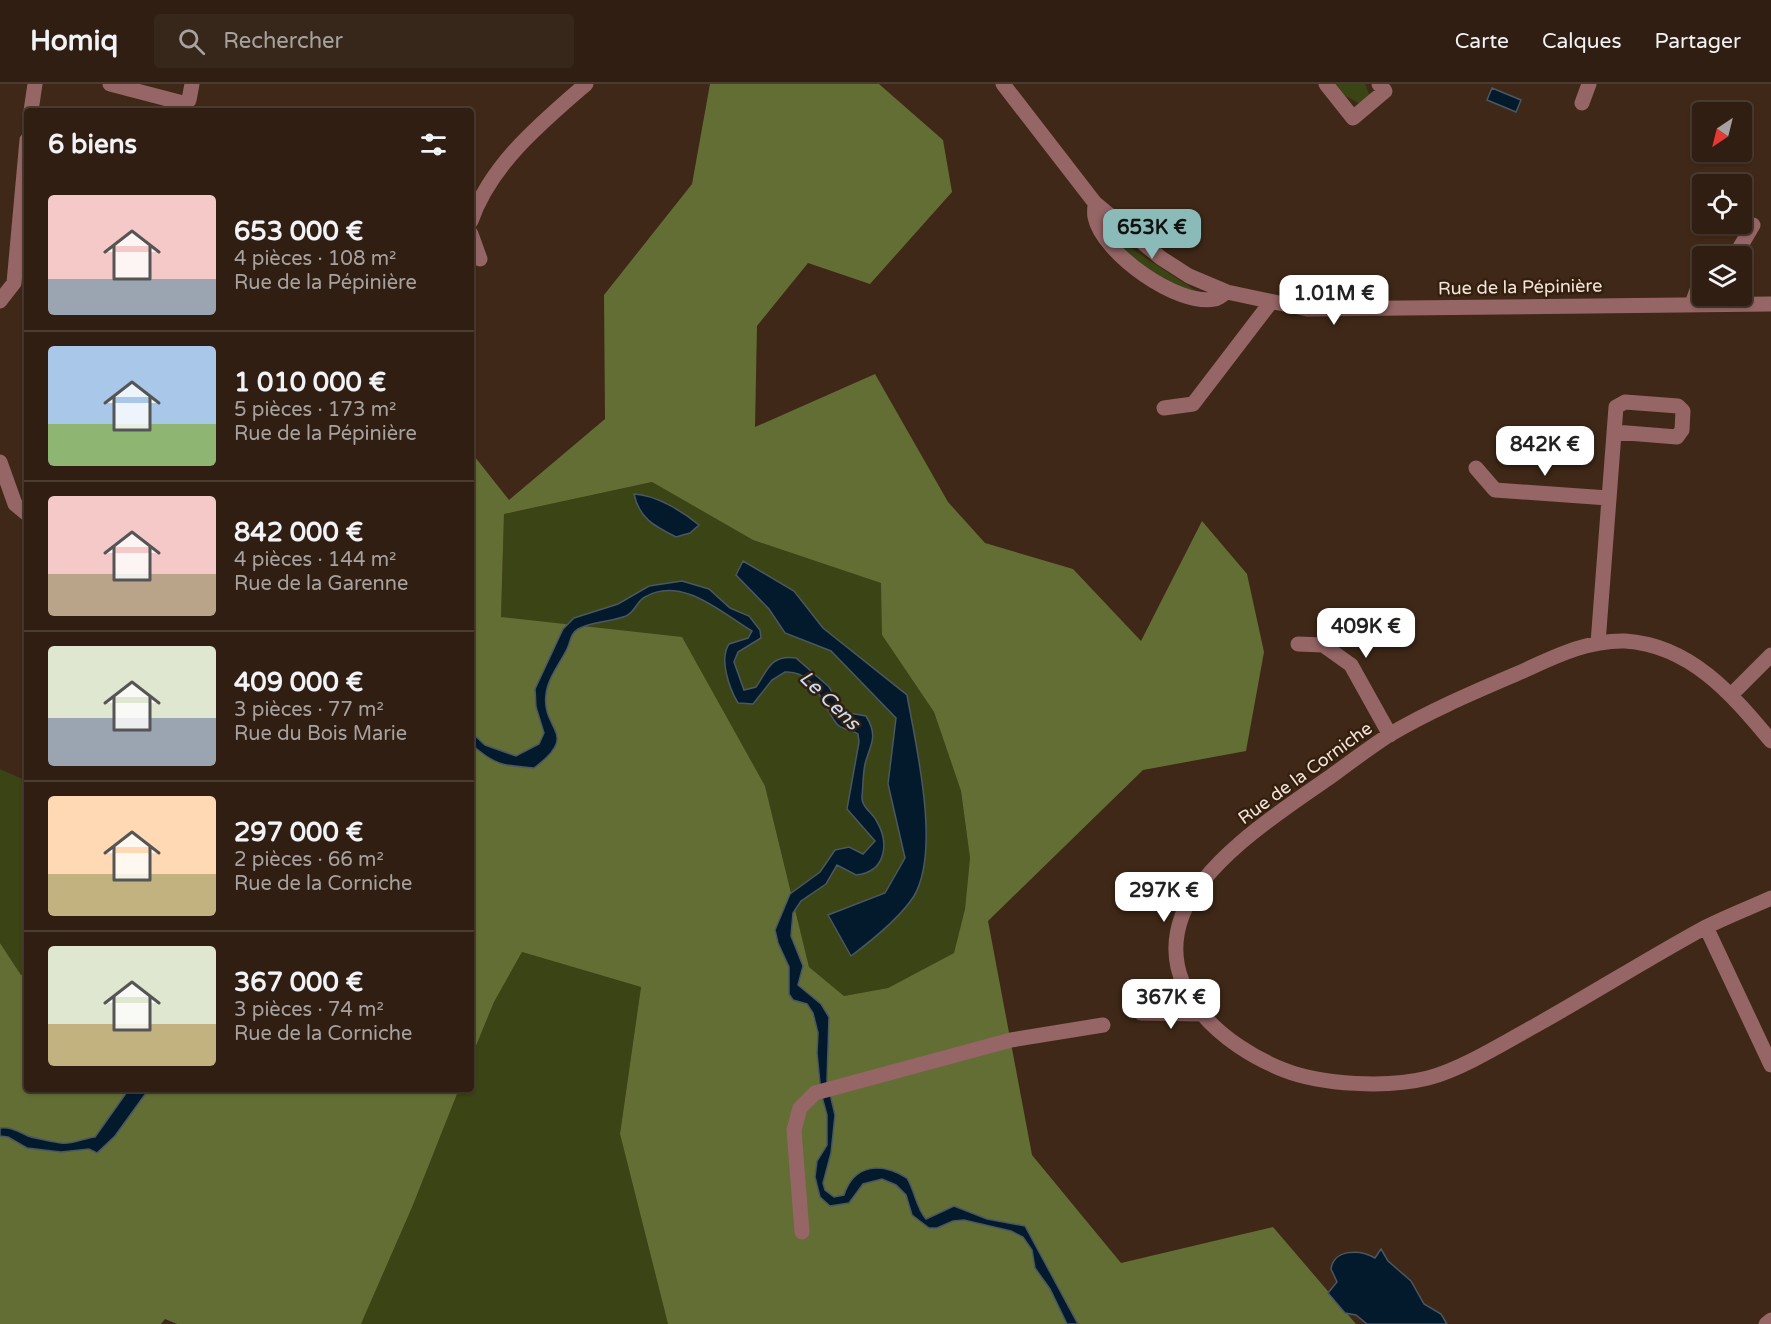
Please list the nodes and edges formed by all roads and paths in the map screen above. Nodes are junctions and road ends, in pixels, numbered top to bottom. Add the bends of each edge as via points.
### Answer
1 (35, 84) edge
2 (192, 84) edge
3 (586, 84) edge
4 (1003, 84) edge
5 (1326, 84) edge
6 (1379, 84) edge
7 (1589, 84) edge
8 (116, 85) edge
9 (1582, 103) dead end
10 (31, 108) edge
11 (24, 173) edge
12 (1095, 203) junction
13 (474, 213) edge
14 (1753, 225) dead end
15 (474, 242) edge
16 (1741, 246) edge
17 (480, 259) dead end
18 (1227, 291) junction
19 (0, 301) edge
20 (1271, 303) junction
21 (1692, 304) edge
22 (1752, 304) edge
23 (1771, 304) edge
24 (1164, 408) dead end
25 (1615, 432) dead end
26 (0, 462) edge
27 (1476, 468) dead end
28 (1608, 498) junction
29 (24, 512) edge
30 (1598, 642) junction
31 (1298, 644) dead end
32 (1771, 655) edge
33 (1732, 694) junction
34 (1390, 735) junction
35 (1771, 741) edge
36 (1771, 898) edge
37 (1706, 927) junction
38 (1142, 1013) dead end
39 (1201, 1014) junction
40 (1103, 1025) dead end
41 (1771, 1065) edge
42 (802, 1232) dead end
43 (1771, 1320) edge
44 (1766, 1324) edge

1 - 10 street
2 - 8 street via 189,100 183,103
3 - 13 street via 530,134 480,197
4 - 12 street, Rue de la Pépinière
5 - 6 street via 1353,118 1385,91
7 - 9 street
11 - 19 street via 14,283
12 - 18 street, Rue de la Pépinière via 1161,258 1189,276
12 - 18 street, Rue de la Pépinière via 1095,219 1113,248 1164,289 1193,298 1215,299
14 - 16 street
15 - 17 street
18 - 20 street, Rue de la Pépinière
20 - 21 street, Rue de la Pépinière via 1307,309 1380,310
20 - 24 street via 1193,404
22 - 23 street, Rue de la Pépinière
25 - 28 street
26 - 29 street via 15,504
27 - 28 street via 1495,490
28 - 30 street
30 - 33 street, Rue de la Corniche via 1656,646 1698,665
30 - 34 street, Rue de la Corniche via 1465,696
31 - 34 street via 1323,645 1351,665
32 - 33 street
33 - 35 street, Rue de la Corniche
34 - 39 street, Rue de la Corniche via 1267,821 1203,881 1181,919 1178,943 1179,973
36 - 37 street, Rue de la Corniche
37 - 39 street, Rue de la Corniche via 1489,1052 1429,1078 1334,1082 1285,1070 1243,1049
37 - 41 street
38 - 39 street
40 - 42 street via 1011,1040 815,1093 800,1108 794,1130
43 - 44 street

